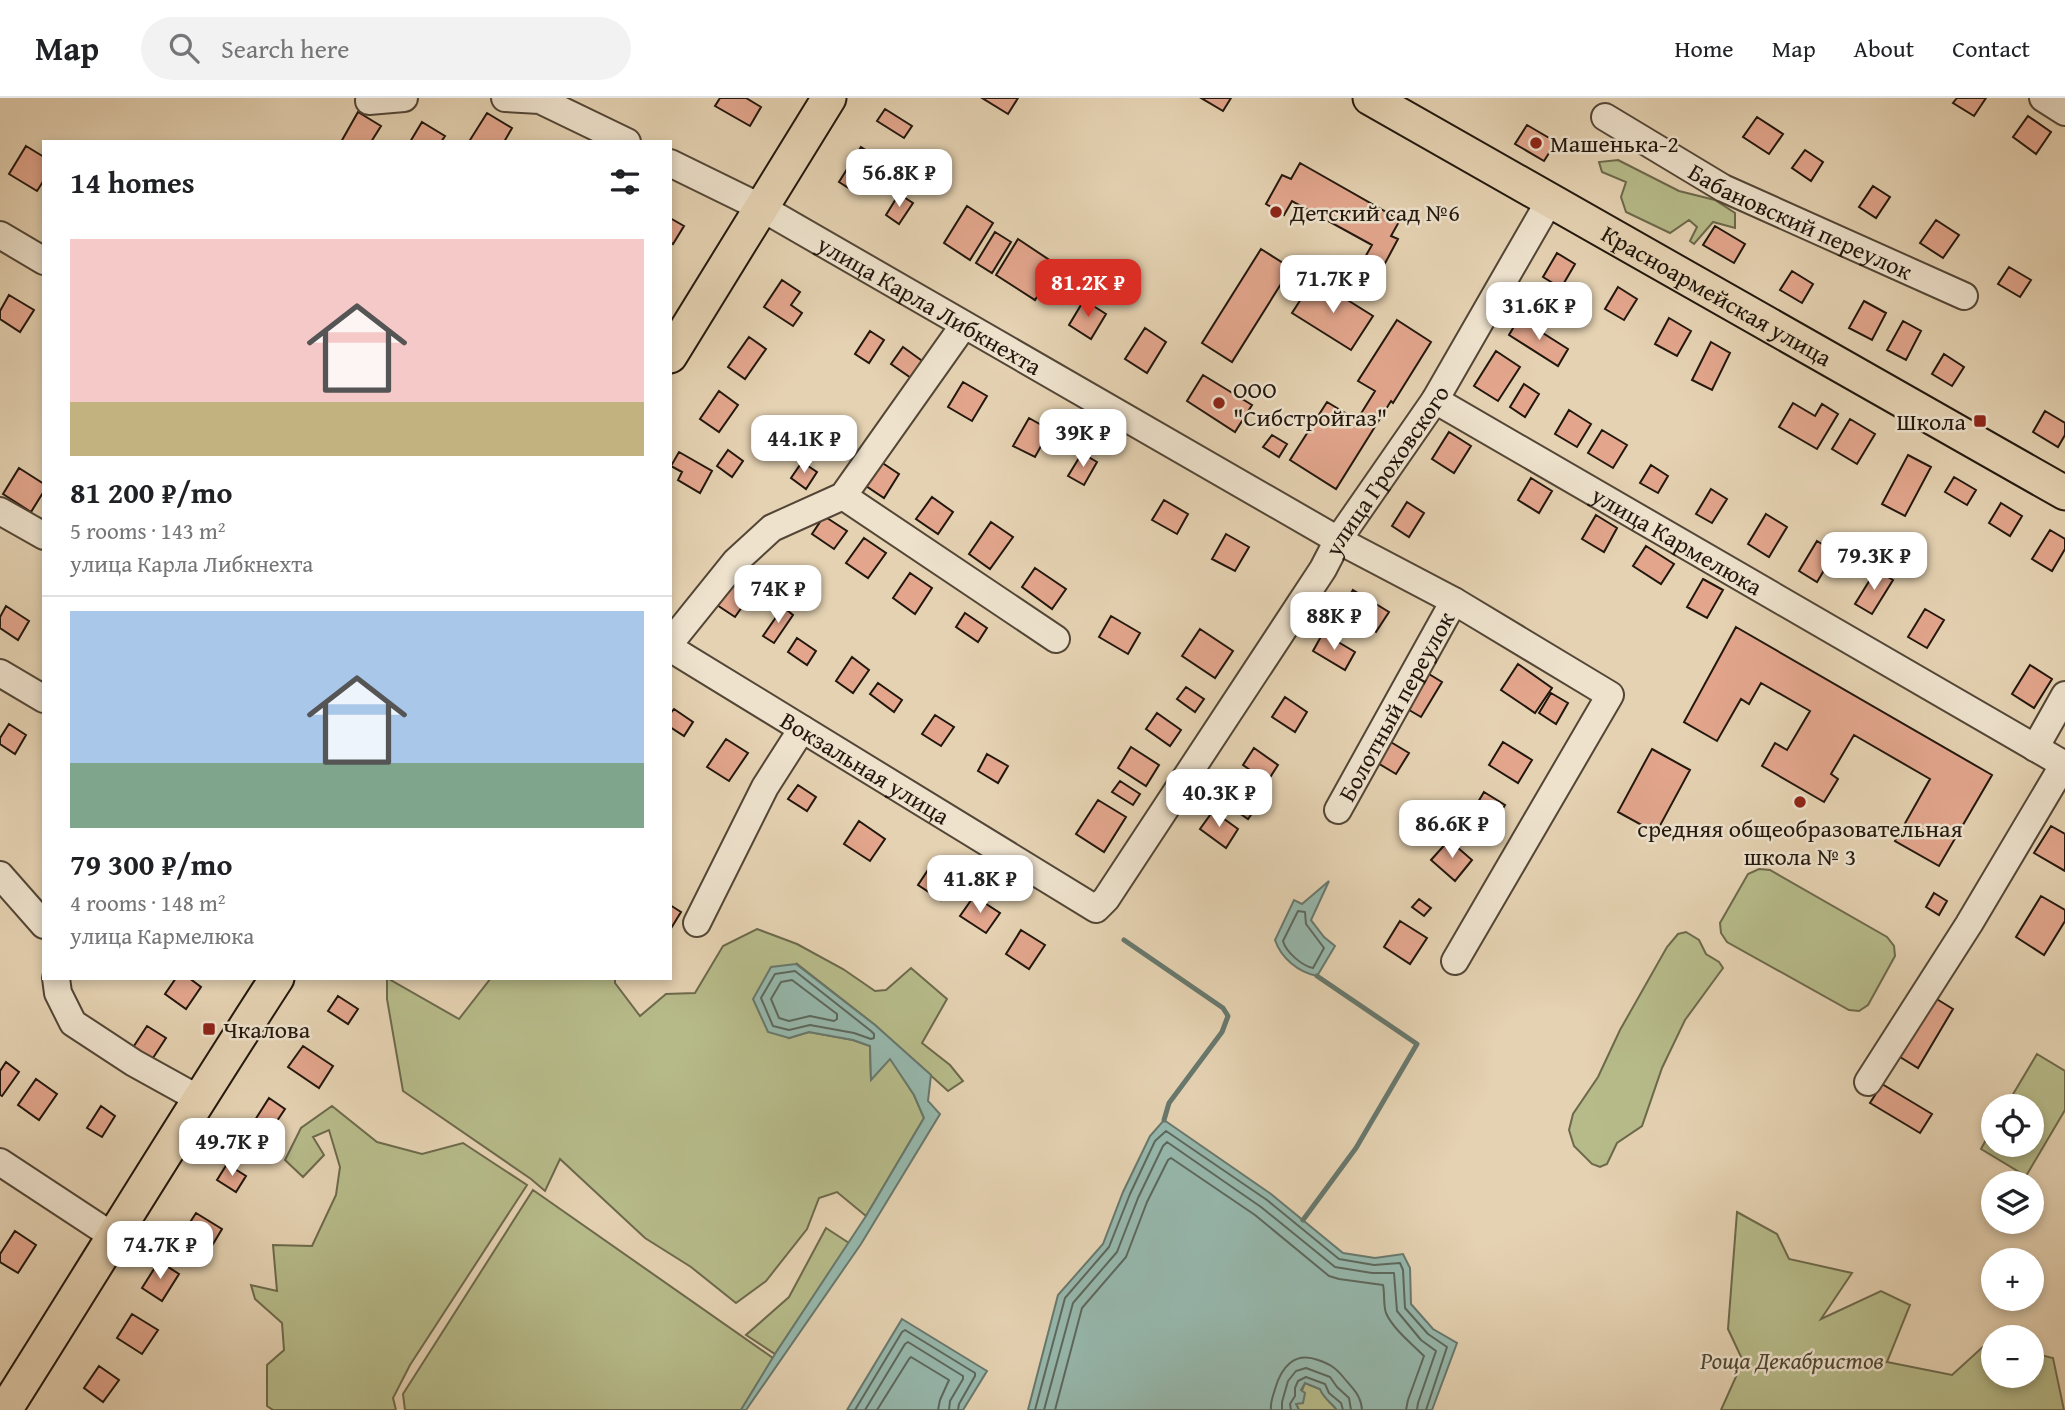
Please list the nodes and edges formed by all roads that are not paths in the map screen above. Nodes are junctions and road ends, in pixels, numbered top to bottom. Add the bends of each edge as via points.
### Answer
1 (404, 98) edge
2 (505, 98) edge
3 (829, 98) edge
4 (1370, 98) edge
5 (2043, 98) edge
6 (369, 101) dead end
7 (2065, 112) edge
8 (1606, 115) edge
9 (623, 140) edge
10 (672, 164) edge
11 (1550, 200) junction
12 (762, 208) junction
13 (0, 235) edge
14 (42, 260) edge
15 (1964, 296) dead end
16 (964, 325) junction
17 (672, 353) edge
18 (1435, 400) junction
19 (2065, 493) edge
20 (843, 496) junction
21 (0, 511) edge
22 (42, 535) edge
23 (1338, 540) junction
24 (1454, 601) junction
25 (1056, 639) dead end
26 (672, 643) edge
27 (672, 647) edge
28 (0, 673) edge
29 (2065, 695) edge
30 (42, 698) edge
31 (802, 729) junction
32 (2035, 748) junction
33 (2064, 764) edge
34 (1338, 810) dead end
35 (0, 876) edge
36 (1096, 909) joint
37 (42, 923) edge
38 (697, 923) dead end
39 (1455, 961) dead end
40 (56, 980) edge
41 (277, 980) edge
42 (1868, 1082) dead end
43 (199, 1098) junction
44 (0, 1162) edge
45 (114, 1237) junction
46 (5, 1410) edge

1 - 6 street
2 - 9 street via 540,100
3 - 12 main road
4 - 11 main road, Красноармейская улица
5 - 7 street
8 - 15 street, Бабановский переулок via 1724,188
10 - 12 street, улица Карла Либкнехта
11 - 18 street, улица Гроховского
11 - 19 main road, Красноармейская улица
12 - 16 street, улица Карла Либкнехта
12 - 17 main road
13 - 14 street
16 - 20 street
16 - 23 street, улица Карла Либкнехта
18 - 23 street, улица Гроховского
18 - 32 street, улица Кармелюка
20 - 25 street
20 - 26 street via 772,528 736,561
21 - 22 street
23 - 24 street, улица Карла Либкнехта
23 - 36 street, улица Гроховского via 1114,888
24 - 34 street, Болотный переулок
24 - 39 street, улица Карла Либкнехта via 1610,695
27 - 31 street, Вокзальная улица
28 - 30 street
29 - 32 street
31 - 36 street, Вокзальная улица
31 - 38 street via 765,787
32 - 33 street, улица Кармелюка
33 - 42 street via 1969,925
35 - 37 street
40 - 43 street via 73,1023
41 - 43 main road
43 - 45 main road
44 - 45 street
45 - 46 main road

